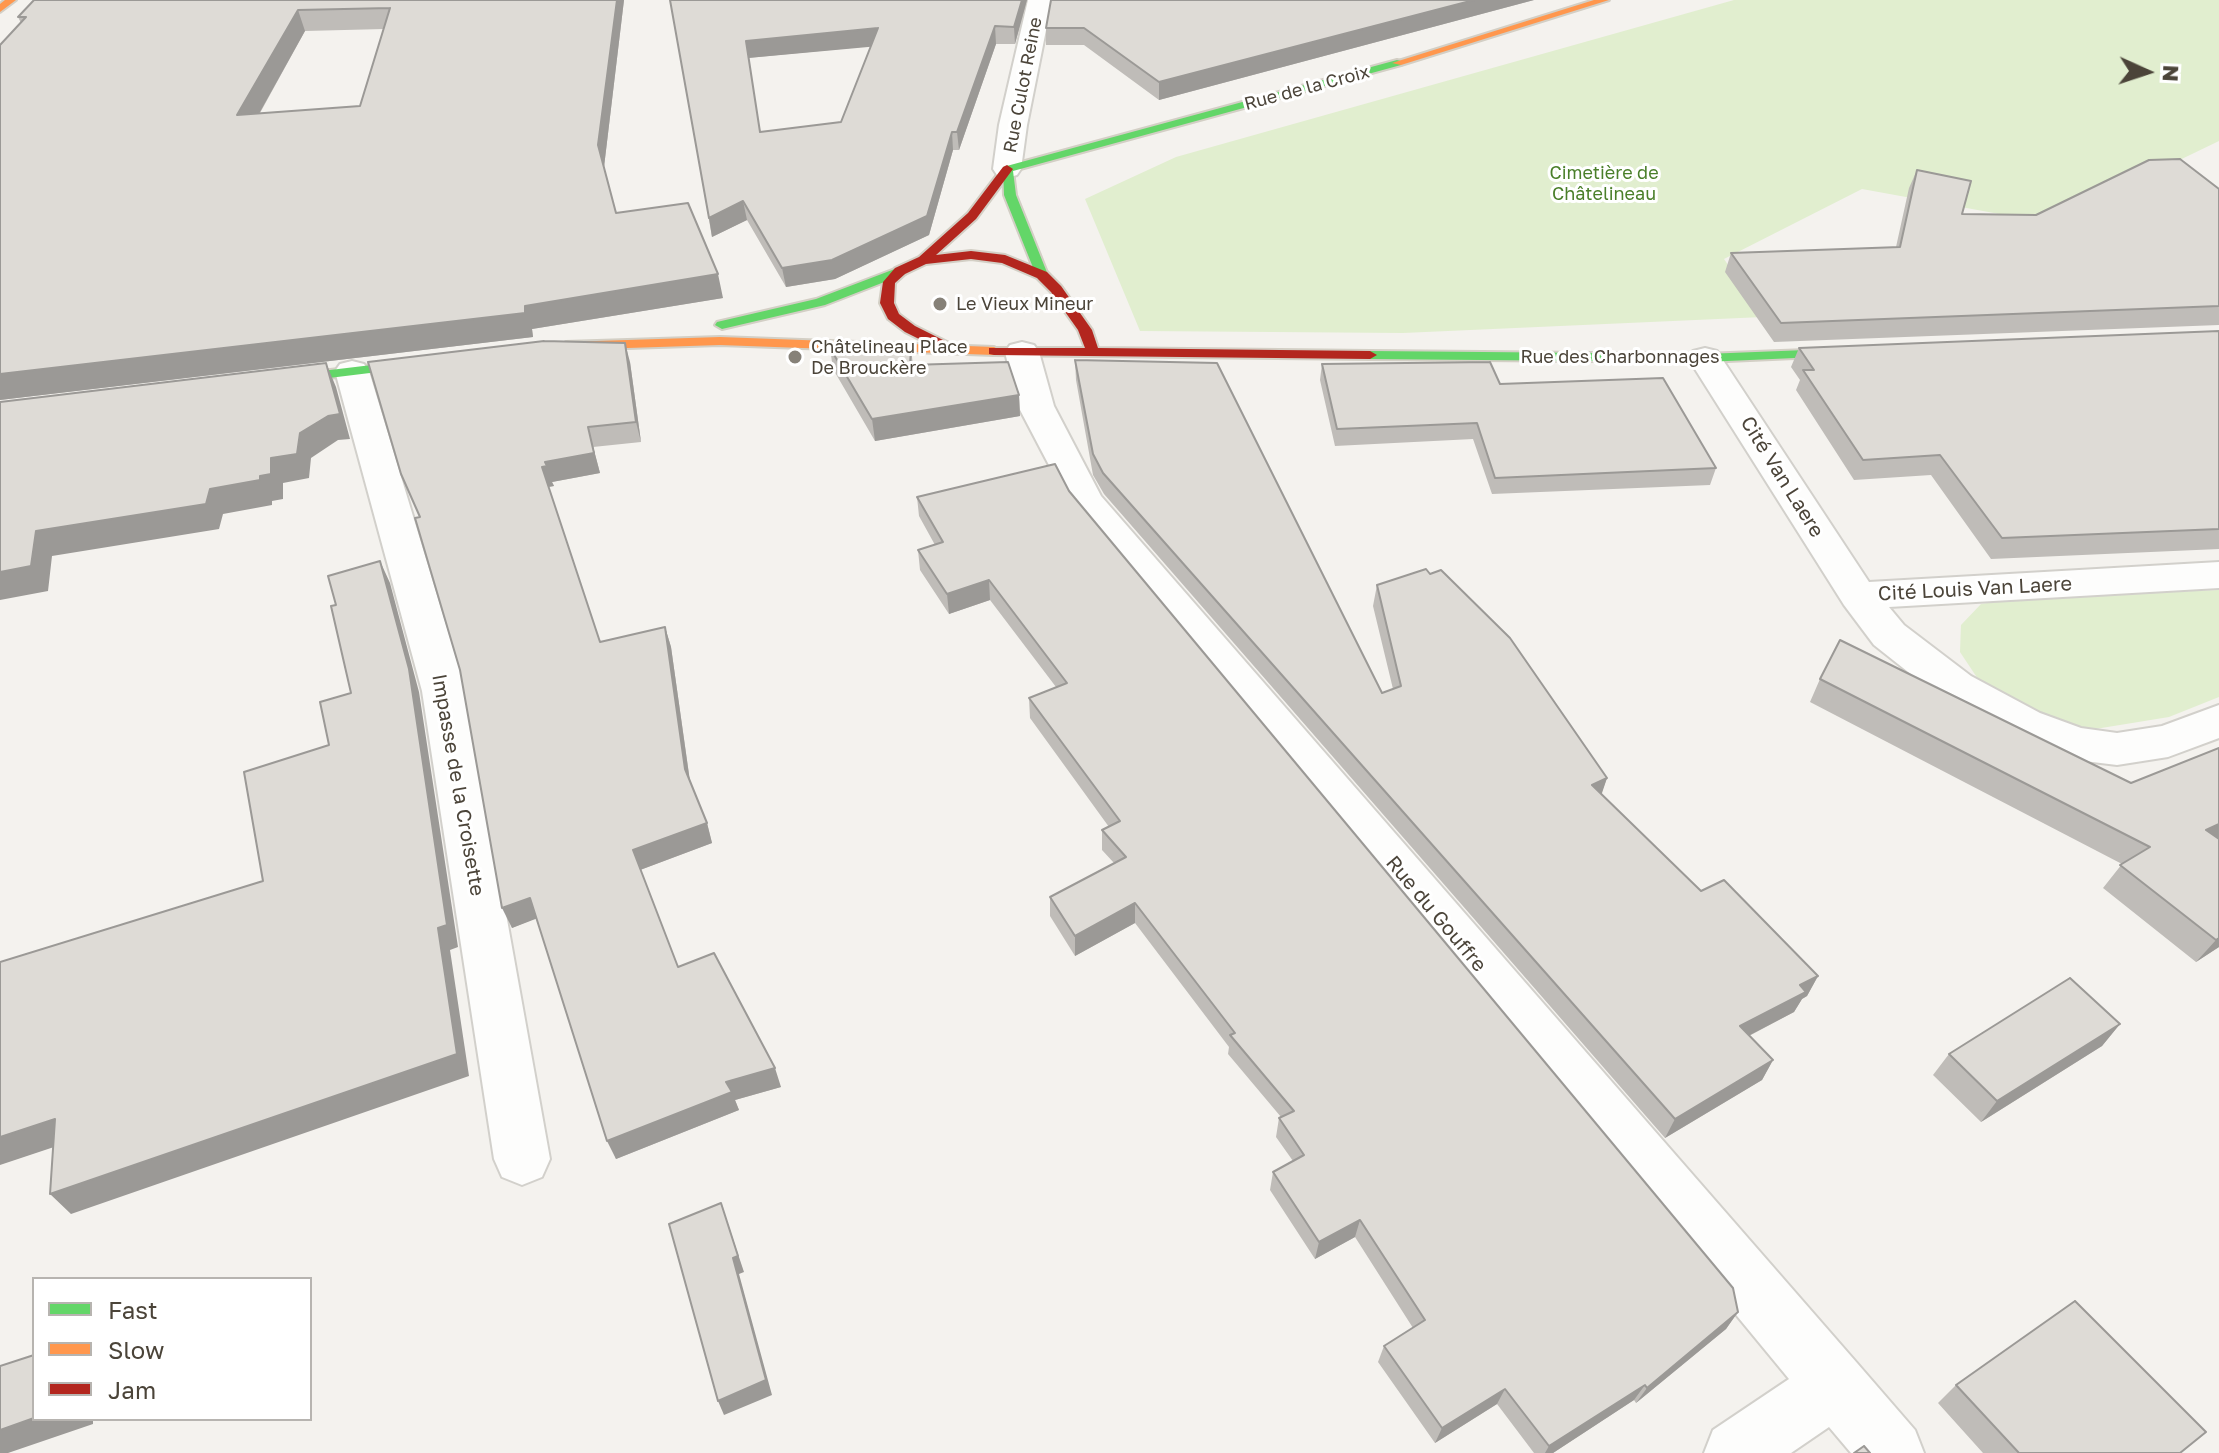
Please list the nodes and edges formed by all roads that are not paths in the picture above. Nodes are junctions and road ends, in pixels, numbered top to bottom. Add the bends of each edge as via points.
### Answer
1 (11, 0) edge
2 (1040, 0) edge
3 (1604, 0) edge
4 (0, 9) edge
5 (1007, 169) junction
6 (923, 260) junction
7 (900, 271) junction
8 (1042, 275) junction
9 (649, 343) junction
10 (539, 349) edge
11 (951, 349) junction
12 (1877, 351) edge
13 (1022, 352) junction
14 (1093, 352) junction
15 (1705, 358) junction
16 (445, 360) edge
17 (352, 371) junction
18 (260, 382) edge
19 (2219, 575) edge
20 (1858, 596) junction
21 (2219, 721) edge
22 (522, 1159) dead end
23 (1835, 1385) junction
24 (1736, 1453) edge
25 (1892, 1453) edge

1 - 4 street
2 - 5 street, Rue Culot Reine
3 - 5 street, Rue de la Croix via 1458,47
5 - 6 street via 963,226
5 - 8 street via 1010,195
6 - 7 street
6 - 8 street via 988,256
7 - 9 street via 820,302
7 - 11 street via 889,282 887,303 893,316
8 - 14 street via 1085,330
9 - 10 street
9 - 11 street, Rue des Charbonnages
11 - 13 street, Rue des Charbonnages
12 - 15 street, Rue des Charbonnages
13 - 14 street, Rue des Charbonnages
13 - 23 street, Rue du Gouffre via 1036,406 1085,501
14 - 15 street, Rue des Charbonnages
15 - 20 street, Cité Van Laere
16 - 17 street
17 - 18 street
17 - 22 street, Impasse de la Croisette via 444,691
19 - 20 street, Cité Louis Van Laere
20 - 21 street, Cité Louis Van Laere via 1889,635 1956,687 2024,724 2076,744 2117,749 2168,741
23 - 24 street
23 - 25 street, Rue du Gouffre

